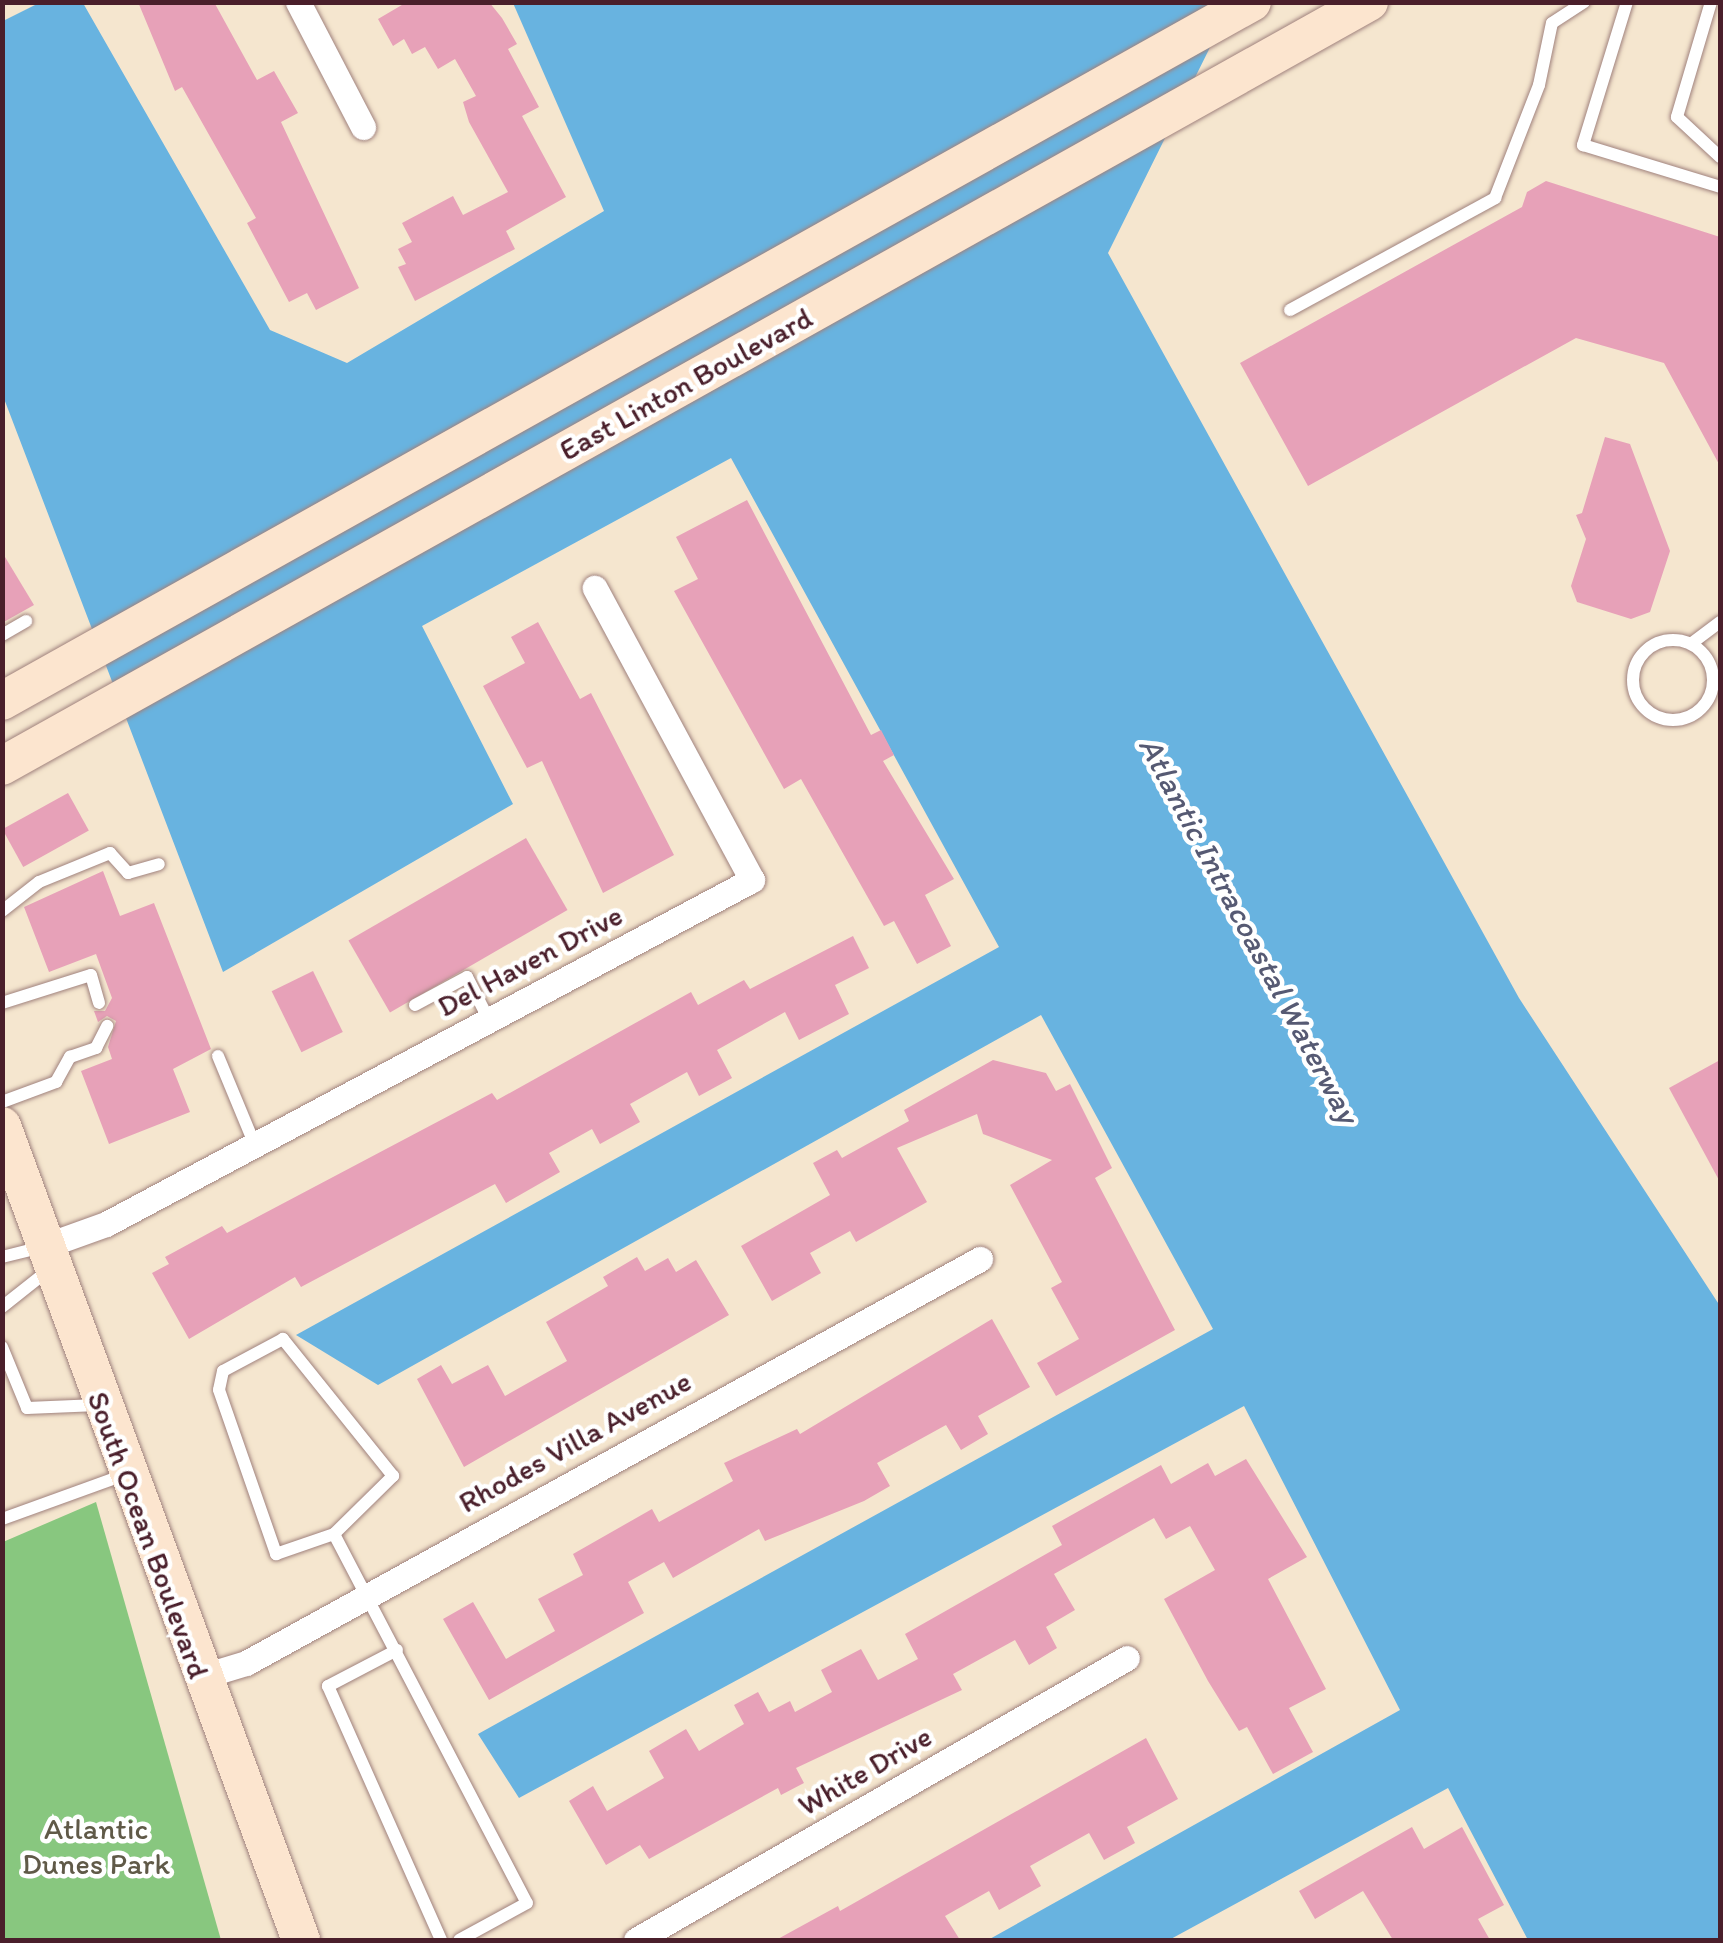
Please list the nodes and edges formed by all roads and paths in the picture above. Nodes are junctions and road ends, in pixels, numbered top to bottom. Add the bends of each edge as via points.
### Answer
1 (298, 2) edge
2 (1252, 2) edge
3 (1369, 2) edge
4 (1584, 2) edge
5 (1627, 2) edge
6 (1711, 2) edge
7 (363, 127) dead end
8 (1720, 157) edge
9 (1720, 188) edge
10 (1290, 310) dead end
11 (595, 588) dead end
12 (26, 621) dead end
13 (1720, 622) edge
14 (2, 634) edge
15 (1692, 643) junction
16 (1715, 698) edge
17 (2, 701) edge
18 (2, 766) edge
19 (159, 864) dead end
20 (2, 911) edge
21 (99, 1002) dead end
22 (2, 1003) edge
23 (416, 1005) dead end
24 (489, 1020) junction
25 (107, 1026) dead end
26 (218, 1056) dead end
27 (2, 1102) edge
28 (3, 1127) edge
29 (254, 1143) junction
30 (2, 1257) edge
31 (46, 1258) junction
32 (980, 1259) dead end
33 (2, 1307) edge
34 (2, 1347) edge
35 (100, 1405) junction
36 (126, 1474) junction
37 (2, 1520) edge
38 (334, 1534) junction
39 (369, 1595) junction
40 (397, 1650) junction
41 (1127, 1658) dead end
42 (200, 1677) junction
43 (301, 1940) edge
44 (441, 1940) edge
45 (459, 1940) edge
46 (636, 1940) edge

1 - 7 street
2 - 17 main road, East Linton Boulevard
3 - 18 main road, East Linton Boulevard
4 - 10 lane via 1552,23 1538,85 1495,198
5 - 9 lane via 1583,145
6 - 8 lane via 1677,116
11 - 24 street, Del Haven Drive via 752,880
12 - 14 lane
13 - 15 lane
15 - 16 lane via 1714,674
15 - 16 lane via 1668,639 1644,650 1632,685 1643,708 1666,720 1690,716
19 - 20 lane via 128,873 110,853 40,882
21 - 22 lane via 91,975
23 - 24 lane via 467,977
24 - 29 street, Del Haven Drive
25 - 27 lane via 96,1048 70,1058 56,1082
26 - 29 lane
28 - 31 main road, South Ocean Boulevard
29 - 31 street, Del Haven Drive
30 - 31 lane
31 - 33 lane
31 - 35 main road, South Ocean Boulevard
32 - 39 street, Rhodes Villa Avenue
34 - 35 lane via 27,1408
35 - 36 main road, South Ocean Boulevard
36 - 37 lane
36 - 42 main road, South Ocean Boulevard
38 - 38 lane via 276,1554 219,1390 223,1372 283,1339 393,1476
38 - 39 lane
39 - 40 lane
39 - 42 street, Rhodes Villa Avenue via 246,1663
40 - 44 lane via 328,1686
40 - 45 lane via 527,1904
41 - 46 street, White Drive
42 - 43 main road, South Ocean Boulevard

